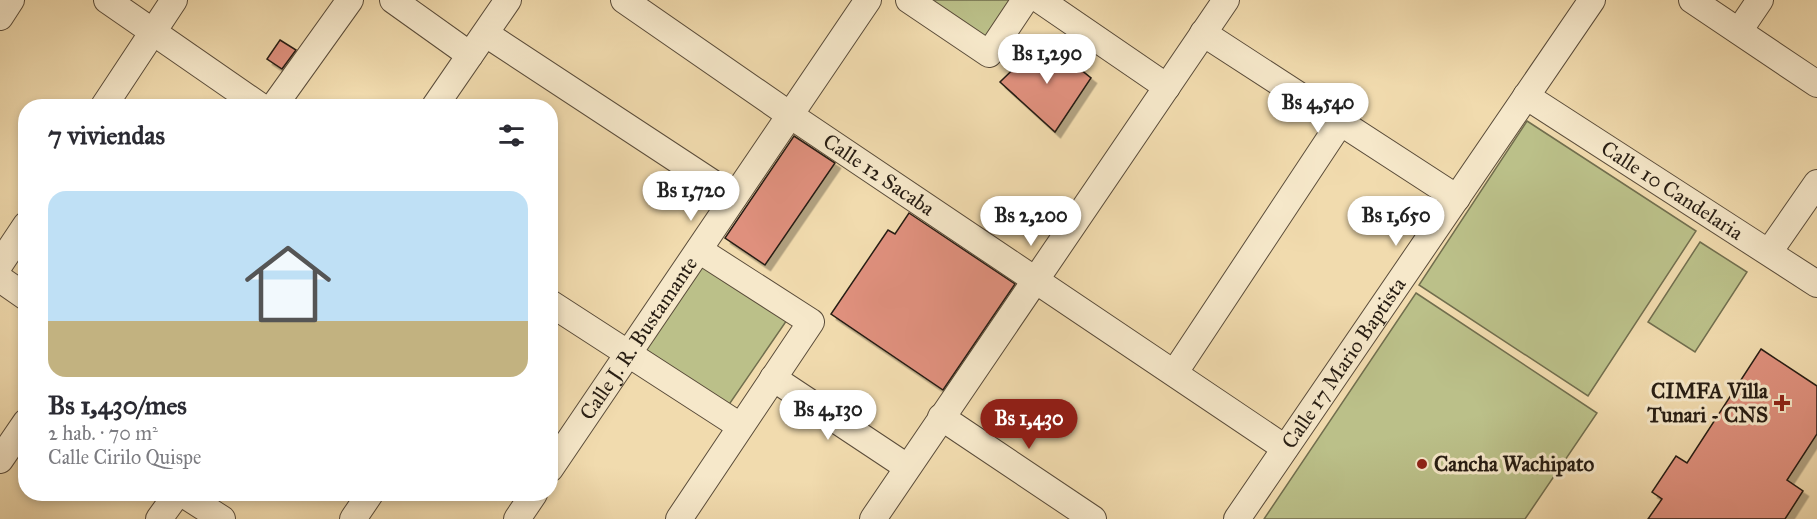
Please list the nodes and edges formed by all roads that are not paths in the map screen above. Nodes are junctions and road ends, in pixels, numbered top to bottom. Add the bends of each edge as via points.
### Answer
1 (11, 0) edge
2 (107, 0) edge
3 (174, 0) edge
4 (350, 0) edge
5 (393, 0) edge
6 (508, 0) edge
7 (624, 0) edge
8 (868, 0) edge
9 (909, 0) edge
10 (1025, 0) edge
11 (1040, 0) edge
12 (1226, 0) edge
13 (1592, 0) edge
14 (1692, 0) edge
15 (1760, 0) edge
16 (0, 17) edge
17 (153, 31) junction
18 (1739, 31) junction
19 (1203, 33) junction
20 (486, 34) junction
21 (470, 55) junction
22 (1817, 84) edge
23 (1167, 87) junction
24 (1526, 96) junction
25 (109, 99) edge
26 (252, 99) edge
27 (268, 99) edge
28 (440, 99) edge
29 (790, 115) junction
30 (1340, 123) junction
31 (1817, 183) edge
32 (734, 197) junction
33 (1456, 198) junction
34 (18, 237) edge
35 (699, 250) junction
36 (1769, 252) junction
37 (0, 264) edge
38 (0, 279) edge
39 (1035, 279) junction
40 (1817, 284) edge
41 (18, 291) edge
42 (558, 308) edge
43 (629, 353) junction
44 (1175, 372) junction
45 (773, 378) junction
46 (941, 417) junction
47 (740, 426) junction
48 (18, 434) edge
49 (1285, 448) junction
50 (558, 457) edge
51 (0, 460) edge
52 (907, 467) junction
53 (172, 501) edge
54 (194, 501) edge
55 (365, 501) edge
56 (529, 501) edge
57 (159, 519) edge
58 (222, 519) edge
59 (353, 519) edge
60 (517, 519) edge
61 (678, 519) edge
62 (873, 519) edge
63 (1094, 519) edge
64 (1237, 519) edge

1 - 16 street
2 - 17 street
3 - 17 street
4 - 27 street
5 - 21 street
6 - 20 street
7 - 29 street, Calle 12 Sacaba
8 - 29 street, Calle J. R. Bustamante
9 - 10 street via 989,54
11 - 23 street
12 - 19 street
13 - 24 street, Calle 17 Mario Baptista
14 - 18 street
15 - 18 street
17 - 25 street
17 - 26 street
18 - 22 street
19 - 23 street
19 - 30 street
20 - 21 street
20 - 32 street
21 - 28 street
23 - 39 street
24 - 33 street, Calle 17 Mario Baptista
24 - 36 street, Calle 10 Candelaria
29 - 32 street, Calle J. R. Bustamante
29 - 39 street, Calle 12 Sacaba
30 - 33 street
30 - 44 street
31 - 36 street
32 - 35 street, Calle J. R. Bustamante
33 - 49 street, Calle 17 Mario Baptista
34 - 37 street
35 - 43 street, Calle J. R. Bustamante
35 - 45 street via 811,322
36 - 40 street, Calle 10 Candelaria
38 - 41 street
39 - 44 street, Calle 12 Sacaba
39 - 46 street
42 - 43 street
43 - 47 street
43 - 50 street, Calle J. R. Bustamante
44 - 49 street, Calle 12 Sacaba
45 - 47 street
45 - 52 street
46 - 52 street
46 - 63 street
47 - 61 street
48 - 51 street
49 - 64 street, Calle 17 Mario Baptista
52 - 62 street
53 - 57 street
54 - 58 street
55 - 59 street
56 - 60 street

